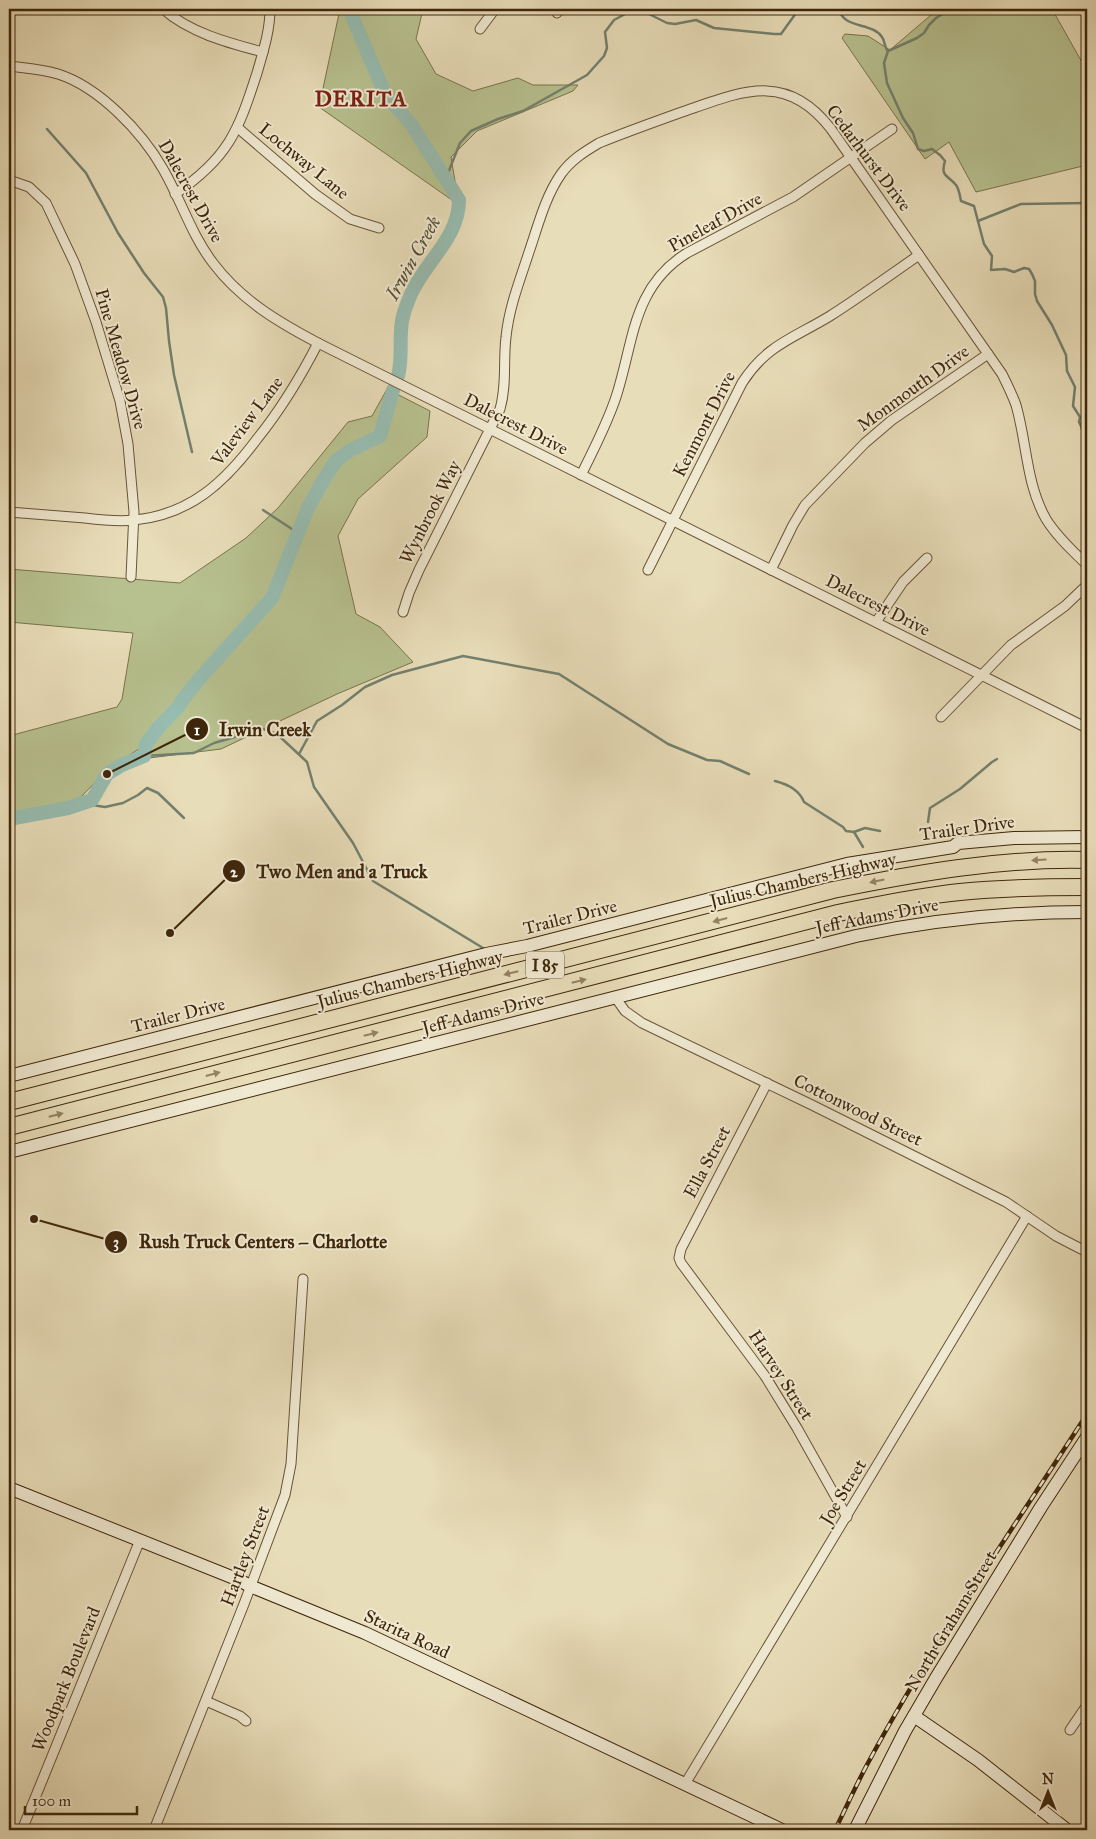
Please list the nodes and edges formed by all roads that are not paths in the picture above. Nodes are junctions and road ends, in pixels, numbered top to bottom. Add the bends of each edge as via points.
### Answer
1 (163, 9) edge
2 (270, 9) edge
3 (495, 9) edge
4 (480, 29) dead end
5 (263, 52) junction
6 (9, 66) edge
7 (238, 128) junction
8 (892, 129) dead end
9 (851, 157) junction
10 (9, 180) edge
11 (175, 194) junction
12 (379, 228) dead end
13 (919, 255) junction
14 (318, 343) junction
15 (988, 354) junction
16 (490, 429) junction
17 (581, 475) junction
18 (9, 512) edge
19 (134, 520) junction
20 (673, 520) junction
21 (927, 558) dead end
22 (1087, 565) edge
23 (648, 570) dead end
24 (771, 570) junction
25 (131, 577) dead end
26 (1087, 585) edge
27 (403, 612) dead end
28 (876, 622) junction
29 (981, 675) junction
30 (942, 717) dead end
31 (1087, 728) edge
32 (1087, 837) edge
33 (1087, 860) edge
34 (1087, 887) edge
35 (1087, 912) edge
36 (615, 998) junction
37 (9, 1076) edge
38 (767, 1083) junction
39 (9, 1102) edge
40 (9, 1127) edge
41 (9, 1152) edge
42 (1027, 1216) junction
43 (1087, 1252) edge
44 (679, 1258) joint
45 (303, 1279) dead end
46 (1087, 1437) edge
47 (9, 1488) edge
48 (848, 1517) junction
49 (140, 1540) junction
50 (250, 1586) junction
51 (206, 1701) junction
52 (1087, 1705) edge
53 (914, 1716) junction
54 (246, 1721) dead end
55 (1070, 1730) dead end
56 (685, 1784) junction
57 (22, 1830) edge
58 (154, 1830) edge
59 (782, 1830) edge
60 (856, 1830) edge
61 (1067, 1830) edge

1 - 5 street via 201,33
2 - 5 street
3 - 4 street
5 - 7 street
6 - 11 street, Dalecrest Drive via 46,70 93,93 140,136 164,170
7 - 11 street via 209,168
7 - 12 street, Lochway Lane via 295,178 350,219
8 - 9 street, Pineleaf Drive
9 - 13 street, Cedarhurst Drive
9 - 16 street, Cedarhurst Drive via 826,121 813,110 785,94 764,90 727,96 599,143 582,153 562,173 544,208 511,309 505,348 504,392
9 - 17 street, Pineleaf Drive via 774,208 682,257 660,276 640,309 609,419
10 - 19 street, Pine Meadow Drive via 29,188 46,203 90,302 126,429
11 - 14 street, Dalecrest Drive via 201,246 236,289 270,316
13 - 15 street, Cedarhurst Drive
13 - 20 street, Kenmont Drive via 829,317 781,343 756,363 742,383
14 - 16 street, Dalecrest Drive
14 - 19 street, Valeview Lane via 282,408 224,479 188,504 160,515
15 - 22 street, Cedarhurst Drive via 1002,374 1016,405 1031,480 1041,510 1056,533
15 - 24 street, Monmouth Drive via 864,443 799,514
16 - 17 street, Dalecrest Drive
16 - 27 street, Wynbrook Way via 408,593
17 - 20 street, Dalecrest Drive
18 - 19 street, Valeview Lane
19 - 25 street, Pine Meadow Drive
20 - 23 street, Kenmont Drive
20 - 24 street, Dalecrest Drive
21 - 28 street via 903,582
24 - 28 street, Dalecrest Drive
26 - 29 street via 1065,606 1017,640
28 - 29 street, Dalecrest Drive
29 - 30 street
29 - 31 street, Dalecrest Drive
32 - 37 street, Trailer Drive via 958,843 953,847 847,864
33 -> 39 highway, Julius Chambers Highway / I 85 via 1001,863 910,875 833,890
40 -> 34 highway, I 85 via 838,914 960,892
35 - 36 street, Jeff Adams Drive via 1001,914 881,930
36 - 38 street, Cottonwood Street via 625,1011 642,1023
36 - 41 street, Jeff Adams Drive
38 - 42 street, Cottonwood Street via 1006,1202
38 - 44 street, Ella Street
42 - 43 street, Cottonwood Street
42 - 48 street, Joe Street
44 - 48 street, Harvey Street via 765,1376
45 - 50 street, Hartley Street via 291,1464 282,1505
46 - 53 street, North Graham Street
47 - 49 street, Starita Road
48 - 56 street, Joe Street
49 - 50 street, Starita Road
49 - 57 street, Woodpark Boulevard
50 - 51 street, Hartley Street
50 - 56 street, Starita Road via 365,1633
51 - 54 street
51 - 58 street, Hartley Street
52 - 55 street
53 - 60 street, North Graham Street
53 - 61 street via 978,1760
56 - 59 street, Starita Road

